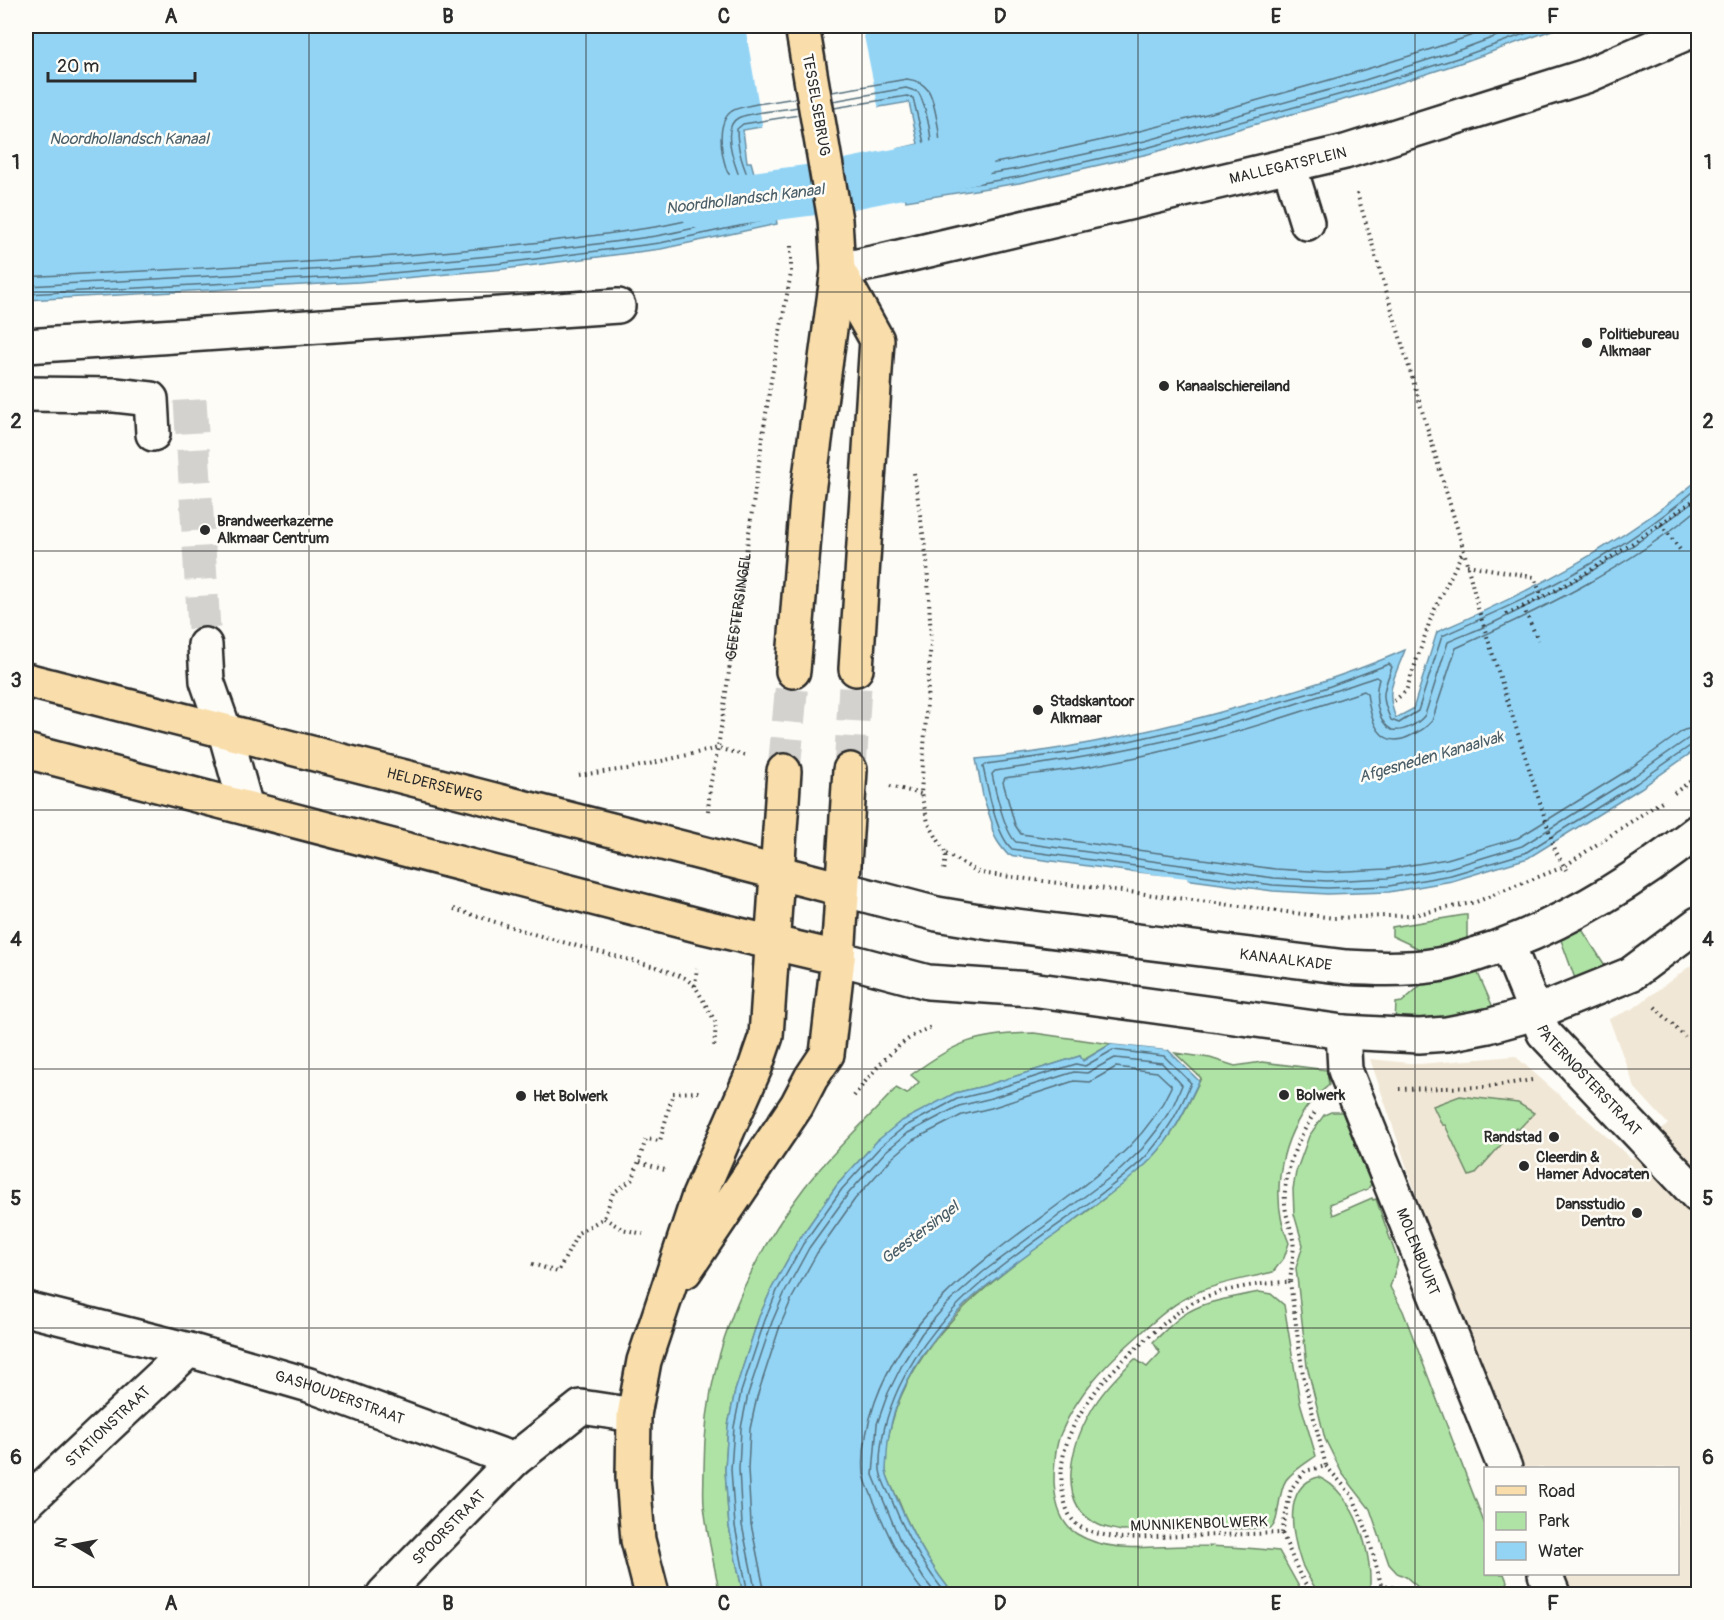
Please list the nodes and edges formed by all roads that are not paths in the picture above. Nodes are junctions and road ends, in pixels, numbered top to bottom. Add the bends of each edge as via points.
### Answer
1 (802, 26) edge
2 (1698, 28) edge
3 (1289, 165) junction
4 (1307, 223) dead end
5 (838, 270) junction
6 (618, 306) dead end
7 (26, 346) edge
8 (26, 394) edge
9 (153, 434) dead end
10 (205, 645) tunnel mouth
11 (856, 669) tunnel mouth
12 (793, 671) tunnel mouth
13 (26, 680) edge
14 (225, 732) junction
15 (26, 751) edge
16 (784, 771) tunnel mouth
17 (850, 774) tunnel mouth
18 (246, 807) junction
19 (1698, 831) edge
20 (776, 873) junction
21 (842, 889) junction
22 (1698, 924) edge
23 (771, 944) junction
24 (1508, 945) junction
25 (838, 958) junction
26 (1535, 1013) junction
27 (1343, 1032) junction
28 (1698, 1196) edge
29 (662, 1305) junction
30 (26, 1309) edge
31 (189, 1350) junction
32 (634, 1415) junction
33 (514, 1460) junction
34 (1505, 1467) edge
35 (26, 1503) edge
36 (1545, 1575) edge
37 (384, 1594) edge
38 (652, 1594) edge
39 (1553, 1594) edge

1 - 5 main road, TESSELSEBRUG via 835,220
2 - 3 street, MALLEGATSPLEIN via 1586,76 1345,152
3 - 4 street
3 - 5 street, MALLEGATSPLEIN
5 - 11 main road via 877,340
5 - 12 main road via 807,499
6 - 7 street
8 - 9 street via 150,399
10 - 14 street via 207,681
13 - 14 main road, HELDERSEWEG
14 - 18 street
14 - 20 main road, HELDERSEWEG
15 - 18 main road
16 - 20 main road
17 - 21 main road
18 - 23 main road
19 - 24 street, KANAALKADE via 1590,906
20 - 21 main road, HELDERSEWEG
20 - 23 main road
21 - 24 street, KANAALKADE via 938,914 1346,967 1439,965
21 - 25 main road
22 - 26 street via 1631,974
23 - 25 main road
23 - 29 main road via 766,1036 699,1196
24 - 26 street, PATERNOSTERSTRAAT
25 - 27 street via 928,982 1030,989
25 - 29 main road via 826,1054 797,1105
26 - 27 street via 1447,1034
26 - 28 street, PATERNOSTERSTRAAT via 1544,1033 1571,1064
27 - 34 street, MOLENBUURT via 1346,1070
29 - 32 main road via 644,1361
30 - 31 street, GASHOUDERSTRAAT
31 - 33 street, GASHOUDERSTRAAT via 309,1385
31 - 35 street, STATIONSTRAAT
32 - 33 street via 581,1407
32 - 38 main road via 638,1540
33 - 37 street, SPOORSTRAAT
36 - 39 street

